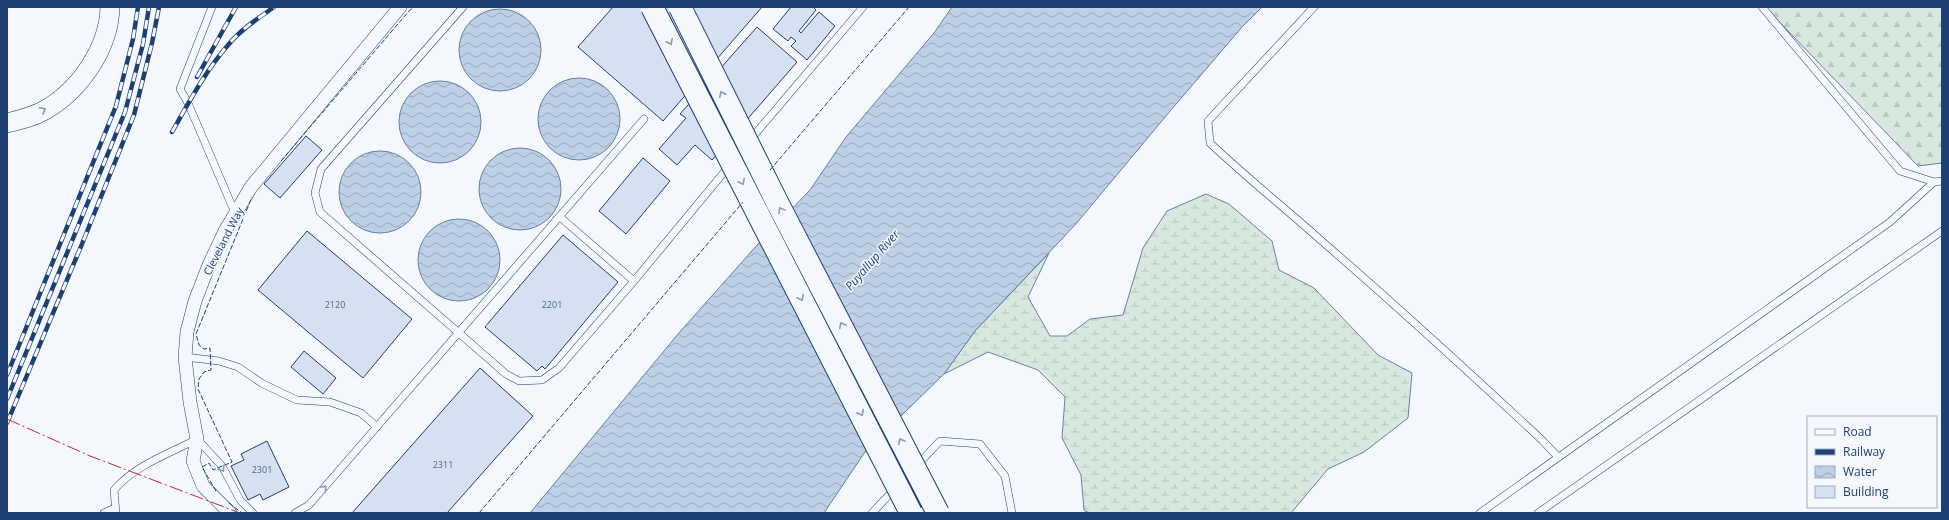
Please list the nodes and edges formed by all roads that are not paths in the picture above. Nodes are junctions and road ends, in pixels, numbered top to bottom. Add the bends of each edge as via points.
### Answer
1 (110, 7) edge
2 (212, 7) edge
3 (400, 7) edge
4 (463, 7) edge
5 (652, 7) edge
6 (680, 7) edge
7 (862, 7) edge
8 (1314, 7) edge
9 (1762, 7) edge
10 (644, 119) dead end
11 (7, 123) edge
12 (744, 147) dead end
13 (739, 153) dead end
14 (1942, 180) edge
15 (1934, 182) junction
16 (235, 214) junction
17 (560, 217) junction
18 (1942, 231) edge
19 (634, 281) junction
20 (459, 332) junction
21 (185, 357) junction
22 (377, 427) junction
23 (197, 439) junction
24 (1558, 458) junction
25 (116, 510) edge
26 (104, 513) edge
27 (230, 513) edge
28 (252, 513) edge
29 (295, 513) edge
30 (872, 513) edge
31 (911, 513) edge
32 (938, 513) edge
33 (1012, 513) edge
34 (1480, 513) edge
35 (1538, 513) edge

11 -> 1 main road via 45,110 64,97 78,82 90,67 99,49 106,31
2 - 16 lane via 180,89
3 - 16 street, Cleveland Way via 251,187
4 - 20 lane via 321,169 315,193 320,212
5 -> 31 highway, bridge
32 -> 6 highway, bridge via 777,202
7 - 12 lane
8 - 24 lane via 1208,121 1210,144 1431,338 1542,440
9 - 15 lane via 1900,171
10 - 17 lane
13 - 19 lane
14 - 15 lane
15 - 24 lane via 1890,222
16 - 21 street, Cleveland Way via 209,265 195,301 187,332
17 - 19 lane
17 - 20 lane
18 - 35 lane
19 - 20 lane via 559,368 542,380 519,381 506,374
20 - 22 lane
21 - 22 lane via 219,361 238,367 263,384 297,400 330,402 361,413
21 - 23 street, Cleveland Way
29 -> 22 lane via 309,505
23 - 25 lane via 122,480 114,490
23 - 27 street, Cleveland Way via 193,461 203,486
23 -> 28 lane via 222,466 240,500
24 - 34 lane
25 - 26 lane
30 - 33 lane via 940,441 980,444 1006,476

